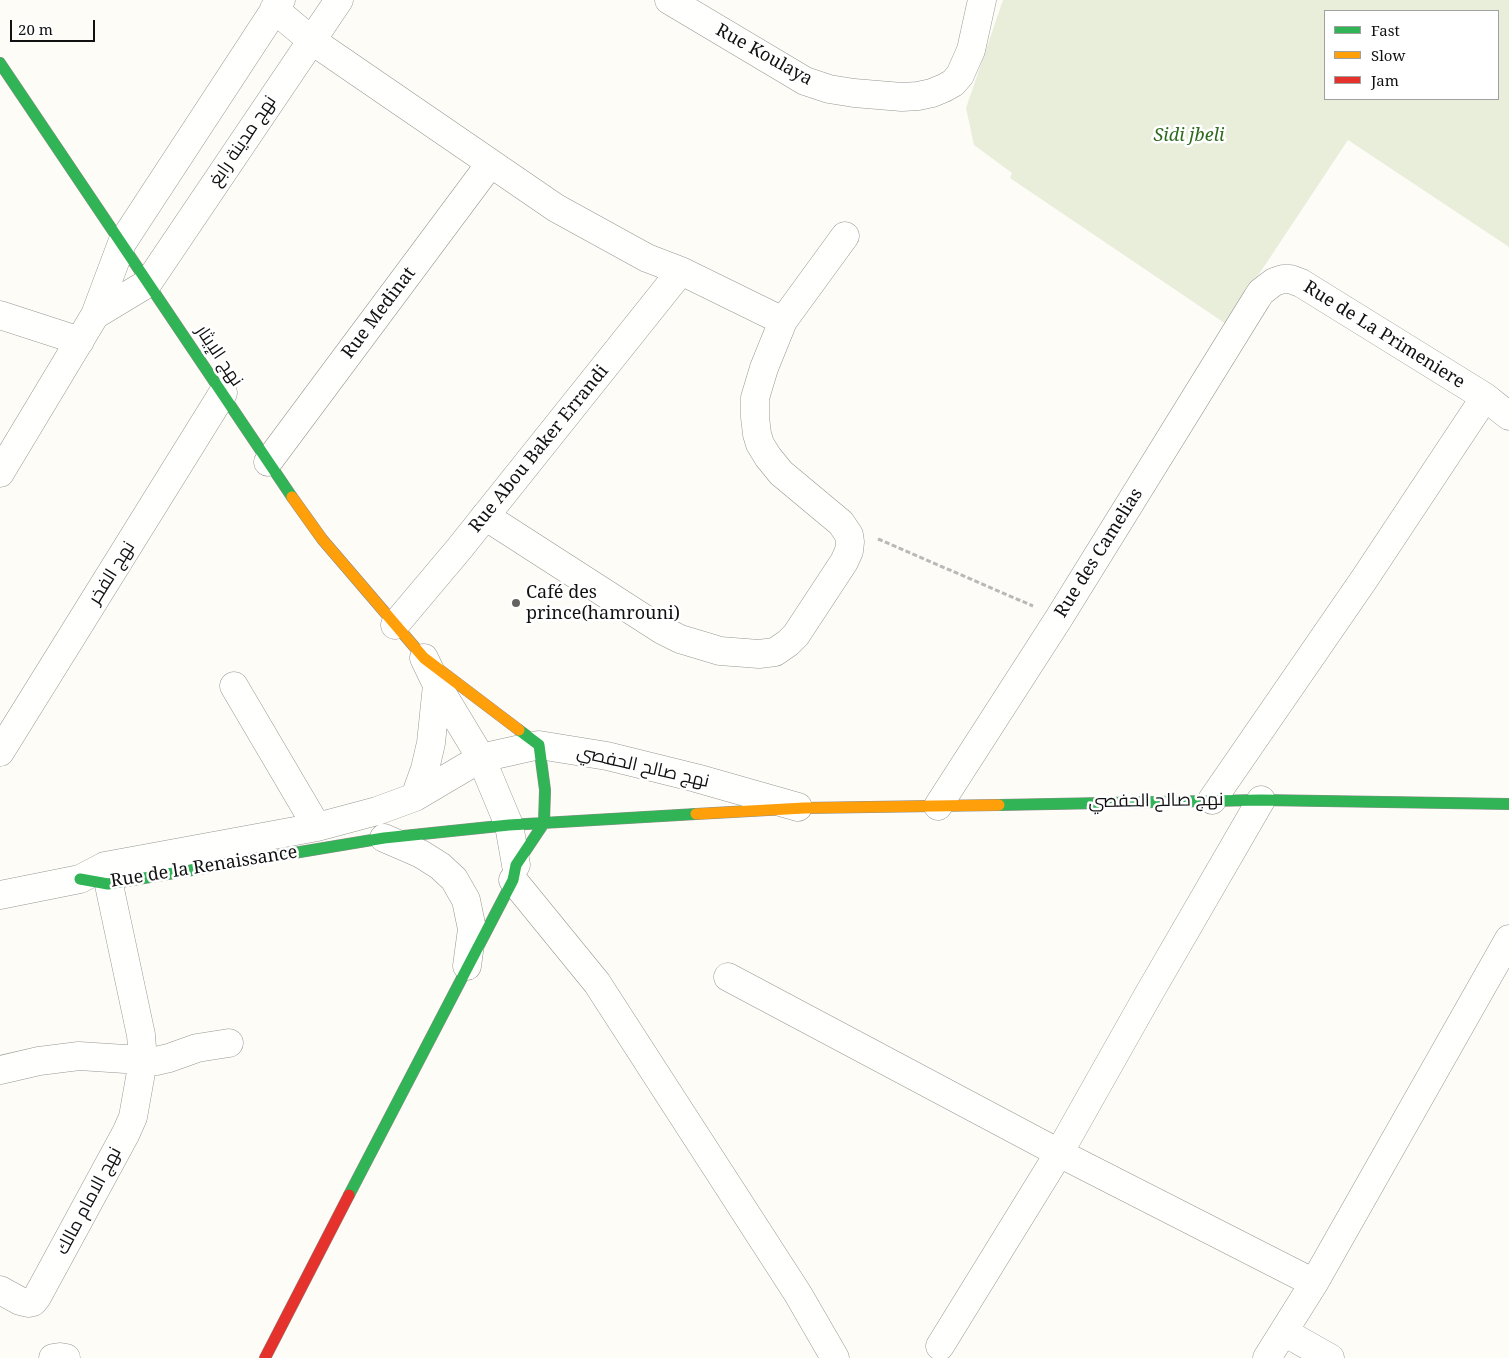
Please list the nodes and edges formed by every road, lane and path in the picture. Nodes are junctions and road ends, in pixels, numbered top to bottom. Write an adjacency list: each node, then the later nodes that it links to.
1 (339, 0): 5 (street, نهج مدينة رابغ)
2 (982, 0): 3 (street, Rue Koulaya)
3 (680, 3)
4 (277, 5): 5 (street); 9 (street)
5 (311, 40): 7 (street); 11 (street, نهج مدينة رابغ)
6 (0, 63): 9 (street, نهج الإيثار)
7 (490, 164): 10 (street); 20 (street, Rue Medinat)
8 (845, 236): 15 (street)
9 (122, 243): 11 (street, نهج الإيثار); 14 (street)
10 (680, 271): 15 (street); 22 (street, Rue Abou Baker Errandi)
11 (148, 283): 14 (street); 17 (street, نهج الإيثار)
12 (1257, 298): 18 (street, Rue de La Primeniere); 24 (street, Rue des Camelias)
13 (0, 315): 16 (street)
14 (96, 315): 16 (street)
15 (783, 321): 23 (street)
16 (80, 341): 21 (street)
17 (223, 394): 20 (street, نهج الإيثار); 30 (street, نهج الفخر)
18 (1485, 397): 19 (street, Rue de La Primeniere); 33 (street)
19 (1509, 416)
20 (268, 462): 25 (street, نهج الإيثار)
21 (0, 473)
22 (485, 516): 23 (street); 25 (street, Rue Abou Baker Errandi)
23 (841, 523): 24 (path)
24 (1059, 618): 36 (street, Rue des Camelias)
25 (395, 625): 26 (street, نهج الإيثار)
26 (424, 658): 27 (street); 29 (street, نهج الإيثار)
27 (436, 685): 31 (street); 32 (street)
28 (234, 686): 40 (street)
29 (539, 745): 31 (street, نهج صالح الحفصي); 37 (street, نهج صالح الحفصي); 38 (street)
30 (0, 752)
31 (481, 758): 32 (street, Rue de la Renaissance); 39 (street)
32 (415, 797): 40 (street, Rue de la Renaissance)
33 (1212, 800): 34 (street, نهج صالح الحفصي); 36 (street, نهج صالح الحفصي)
34 (1261, 800): 35 (street, نهج صالح الحفصي); 51 (street)
35 (1509, 804)
36 (938, 806): 37 (street, نهج صالح الحفصي)
37 (804, 808): 38 (street, نهج صالح الحفصي)
38 (544, 823): 39 (street, نهج صالح الحفصي); 42 (street)
39 (509, 824): 41 (street, Rue de la Renaissance); 42 (street)
40 (317, 827): 43 (street, Rue de la Renaissance)
41 (384, 838): 43 (street, Rue de la Renaissance); 46 (street)
42 (514, 873): 46 (street); 59 (street)
43 (107, 875): 44 (street, Rue de la Renaissance); 49 (street)
44 (0, 895)
45 (1509, 939): 52 (street)
46 (467, 966): 58 (street)
47 (728, 977): 51 (street)
48 (229, 1043): 49 (street)
49 (143, 1061): 50 (street); 53 (street, نهج الامام مالك)
50 (0, 1070)
51 (1059, 1153): 52 (street); 55 (street)
52 (1314, 1283): 54 (street)
53 (0, 1290)
54 (1284, 1332): 60 (street); 61 (street)
55 (940, 1346)
56 (53, 1358): 57 (street)
57 (66, 1358)
58 (265, 1358)
59 (834, 1358)
60 (1267, 1358)
61 (1330, 1358)

